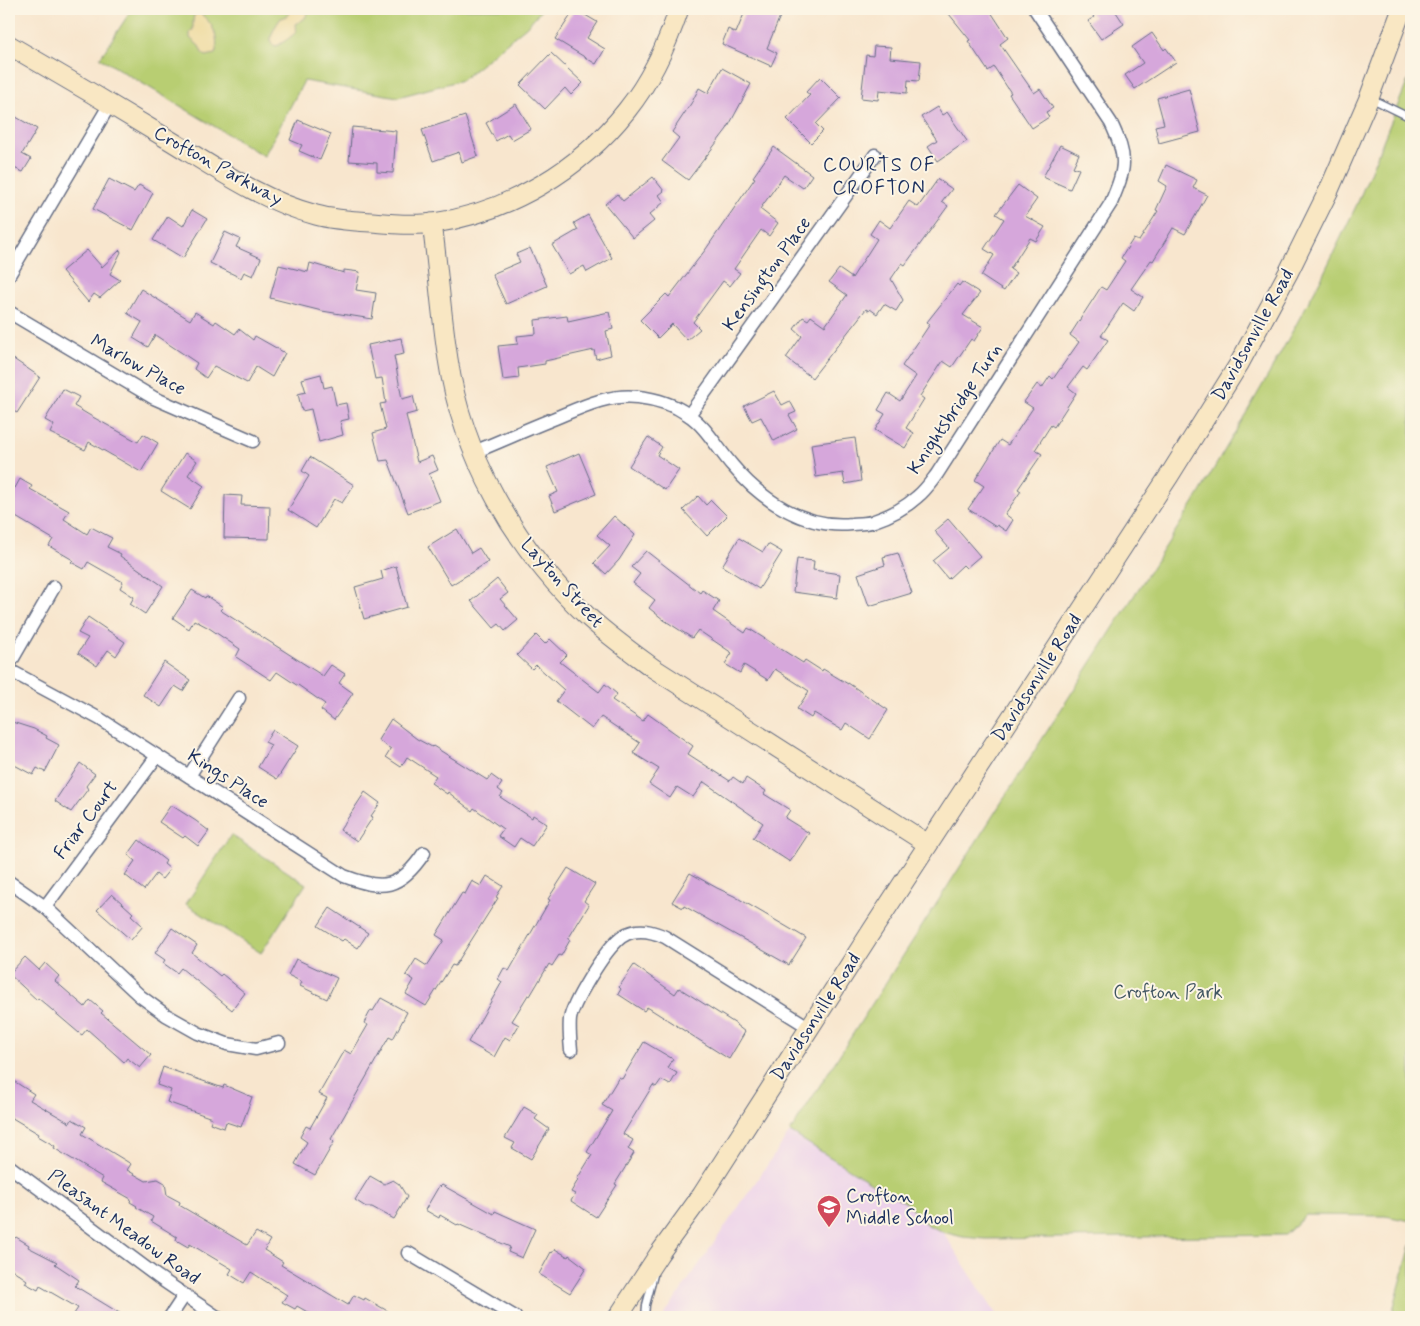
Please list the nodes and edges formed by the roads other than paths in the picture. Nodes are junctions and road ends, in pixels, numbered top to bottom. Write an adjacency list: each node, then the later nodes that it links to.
1 (679, 9): 9 (street, Crofton Parkway)
2 (1035, 9): 12 (street, Knightsbridge Turn)
3 (1402, 9): 5 (street, Davidsonville Road)
4 (9, 44): 6 (street, Crofton Parkway)
5 (1369, 98): 7 (lane); 21 (street, Davidsonville Road)
6 (110, 104): 9 (street, Crofton Parkway); 10 (street)
7 (1411, 118)
8 (875, 155): 12 (street, Kensington Place)
9 (432, 223): 14 (street, Layton Street)
10 (9, 275)
11 (9, 312): 13 (street, Marlow Place)
12 (689, 414): 14 (street, Knightsbridge Turn)
13 (253, 441)
14 (474, 452): 21 (street, Layton Street)
15 (54, 587): 16 (street)
16 (9, 665)
17 (9, 670): 19 (street, Kings Place)
18 (239, 698): 20 (street)
19 (157, 756): 20 (street, Kings Place); 24 (street, Friar Court)
20 (189, 776): 22 (street, Kings Place)
21 (928, 844): 25 (street, Davidsonville Road)
22 (424, 852)
23 (9, 882): 24 (street)
24 (44, 906): 26 (street)
25 (810, 1028): 27 (street); 30 (street, Davidsonville Road)
26 (279, 1042)
27 (571, 1050)
28 (9, 1166): 31 (street, Pleasant Meadow Road)
29 (408, 1253): 34 (street)
30 (659, 1254): 35 (street, Davidsonville Road); 36 (lane)
31 (184, 1296): 32 (street); 33 (street, Pleasant Meadow Road)
32 (170, 1317)
33 (217, 1317)
34 (515, 1317)
35 (618, 1317)
36 (645, 1317)

